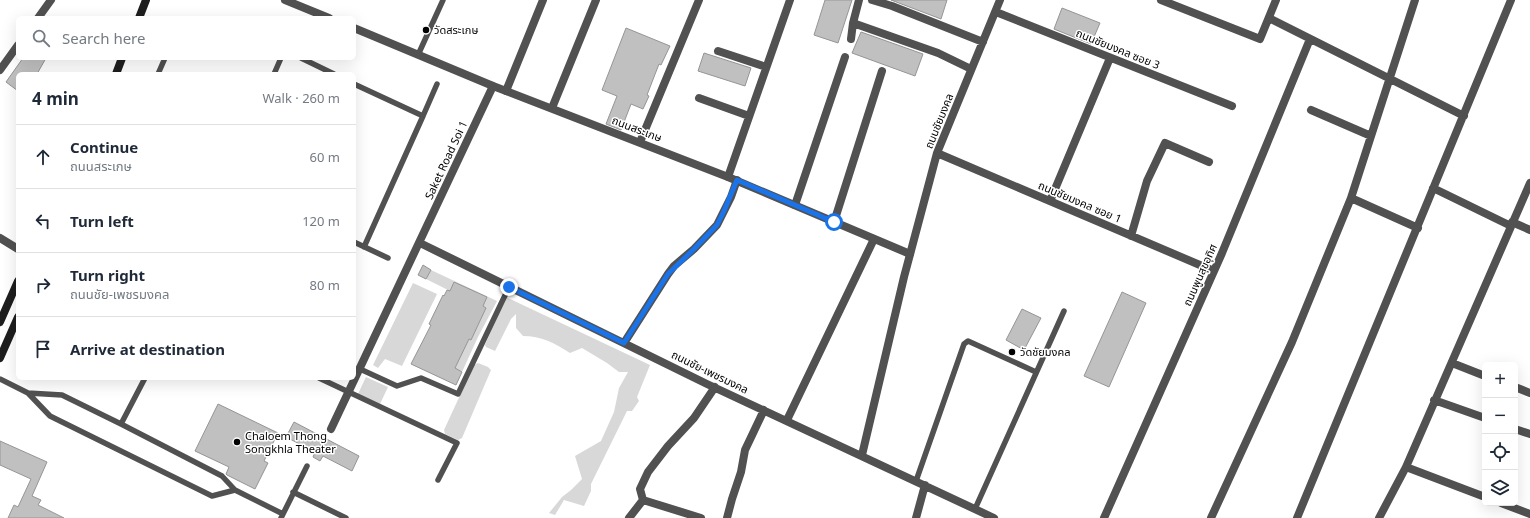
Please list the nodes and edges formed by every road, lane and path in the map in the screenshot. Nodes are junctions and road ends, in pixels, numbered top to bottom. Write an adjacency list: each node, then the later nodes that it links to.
1 (51, 0): 18 (street)
2 (146, 0): 19 (main road)
3 (286, 0): 20 (street)
4 (443, 0): 29 (lane)
5 (543, 0): 48 (street)
6 (596, 0): 51 (street)
7 (699, 0): 57 (street)
8 (790, 0): 36 (street)
9 (859, 0): 22 (street)
10 (872, 0): 26 (street)
11 (1000, 0): 17 (street, ถนนชัยมงคล)
12 (1161, 0): 21 (street)
13 (1276, 0): 21 (street)
14 (1406, 0): 16 (street)
15 (1511, 0): 55 (street)
16 (1414, 2): 44 (street)
17 (996, 12): 26 (street, ถนนชัยมงคล); 31 (street, ถนนชัยมงคล ซอย 3)
18 (39, 16)
19 (140, 16)
20 (324, 16)
21 (1269, 18): 25 (street)
22 (853, 23): 24 (street); 37 (street)
23 (356, 29): 29 (street, ถนนสระเกษ)
24 (851, 39)
25 (1310, 39): 44 (street); 80 (street, ถนนพูนสุขอุทิศ)
26 (983, 42): 37 (street, ถนนชัยมงคล)
27 (16, 49): 38 (street)
28 (718, 51): 36 (street)
29 (418, 55): 47 (street, ถนนสระเกษ)
30 (845, 56): 66 (street)
31 (1110, 58): 50 (street, ถนนชัยมงคล ซอย 3); 65 (street)
32 (121, 60): 40 (main road)
33 (164, 60): 41 (lane)
34 (280, 60): 42 (lane)
35 (305, 60): 43 (lane)
36 (766, 66): 54 (street)
37 (972, 69): 58 (street, ถนนชัยมงคล)
38 (0, 70)
39 (882, 71): 67 (street)
40 (117, 72)
41 (159, 72)
42 (275, 72)
43 (330, 72)
44 (1390, 78): 55 (street); 56 (street)
45 (437, 84): 53 (lane)
46 (356, 85): 53 (lane)
47 (493, 86): 48 (street, ถนนสระเกษ); 75 (street, Saket Road Soi 1)
48 (506, 91): 51 (street, ถนนสระเกษ)
49 (699, 98): 54 (street)
50 (1232, 106)
51 (552, 108): 57 (street, ถนนสระเกษ)
52 (1311, 110): 56 (street)
53 (423, 116): 76 (lane)
54 (749, 116): 60 (street)
55 (1464, 116): 63 (street)
56 (1371, 136): 64 (street)
57 (640, 142): 60 (street, ถนนสระเกษ)
58 (937, 153): 65 (street, ถนนชัยมงคล ซอย 1); 78 (street, ถนนชัยมงคล)
59 (1209, 162): 71 (street)
60 (728, 177): 61 (street, ถนนสระเกษ)
61 (737, 180): 66 (street, ถนนสระเกษ); 86 (street)
62 (1530, 183): 68 (street)
63 (1433, 188): 68 (street); 69 (street)
64 (1351, 198): 69 (street); 131 (street)
65 (1050, 201): 71 (street, ถนนชัยมงคล ซอย 1)
66 (795, 205): 67 (street, ถนนสระเกษ)
67 (834, 222): 73 (street, ถนนสระเกษ)
68 (1512, 224): 70 (street); 88 (street)
69 (1418, 228): 132 (street)
70 (1530, 230)
71 (1131, 236): 80 (street, ถนนชัยมงคล ซอย 1)
72 (0, 238): 77 (street)
73 (874, 239): 78 (street, ถนนสระเกษ); 105 (street)
74 (356, 243): 76 (lane)
75 (420, 243): 82 (street, ถนนชัย-เพชรมงคล); 89 (street, Saket Road Soi 1)
76 (364, 247): 79 (lane)
77 (16, 248)
78 (910, 254): 110 (street, ถนนชัยมงคล)
79 (388, 258)
80 (1214, 271): 130 (street, ถนนพูนสุขอุทิศ)
81 (16, 286): 84 (main road)
82 (509, 287): 86 (street, ถนนชัย-เพชรมงคล); 89 (lane)
83 (1064, 312): 90 (lane)
84 (0, 322)
85 (16, 322): 87 (main road)
86 (624, 343): 97 (street, ถนนชัย-เพชรมงคล)
87 (0, 358)
88 (1452, 363): 91 (street); 102 (street)
89 (360, 369): 92 (street, Saket Road Soi 1)
90 (1036, 372): 114 (lane); 121 (lane)
91 (1482, 375)
92 (356, 378)
93 (0, 379): 99 (lane)
94 (145, 380): 106 (lane)
95 (323, 380): 100 (lane)
96 (355, 380): 100 (street, Saket Road Soi 1)
97 (715, 387): 103 (street, ถนนชัย-เพชรมงคล); 119 (street)
98 (1518, 388): 101 (street)
99 (28, 393): 106 (lane); 116 (lane)
100 (349, 393): 107 (street, Saket Road Soi 1); 113 (lane)
101 (1530, 393)
102 (1434, 400): 104 (street); 112 (street)
103 (764, 410): 105 (street, ถนนชัย-เพชรมงคล); 127 (street)
104 (1482, 417)
105 (786, 420): 110 (street, ถนนชัย-เพชรมงคล)
106 (121, 424): 116 (lane)
107 (331, 429)
108 (1518, 430): 109 (street)
109 (1530, 434)
110 (862, 455): 114 (street, ถนนชัย-เพชรมงคล)
111 (307, 466): 117 (lane)
112 (1406, 467): 118 (street); 133 (street)
113 (438, 480)
114 (916, 481): 115 (street, ถนนชัย-เพชรมงคล)
115 (925, 485): 121 (street, ถนนชัย-เพชรมงคล); 128 (street)
116 (235, 490): 123 (lane)
117 (293, 492): 123 (lane); 124 (lane)
118 (1482, 496)
119 (643, 500): 125 (street); 126 (street)
120 (1509, 506): 122 (street)
121 (975, 509): 129 (street, ถนนชัย-เพชรมงคล)
122 (1530, 514)
123 (282, 516)
124 (346, 518)
125 (629, 518)
126 (701, 518)
127 (727, 518)
128 (916, 518)
129 (994, 518)
130 (1104, 518)
131 (1211, 518)
132 (1297, 518)
133 (1379, 518)

